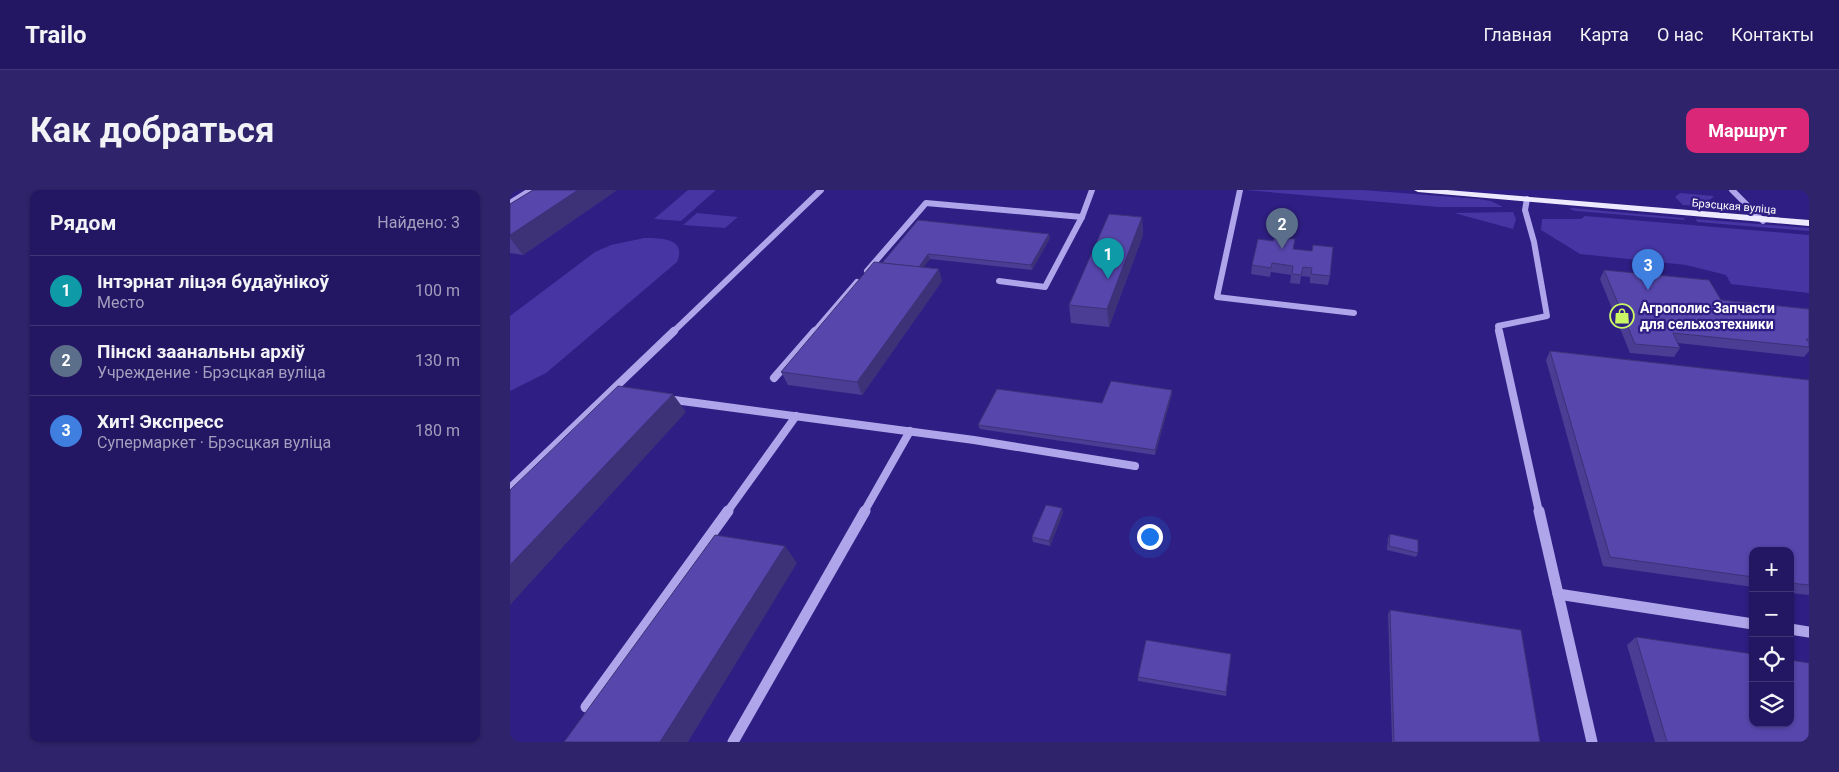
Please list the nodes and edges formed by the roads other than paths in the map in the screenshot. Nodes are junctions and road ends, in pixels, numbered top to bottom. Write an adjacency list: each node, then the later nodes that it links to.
1 (531, 190): 9 (lane)
2 (821, 190): 16 (street)
3 (1092, 190): 10 (street)
4 (1240, 190): 14 (street)
5 (1418, 190): 6 (main road, Брэсцкая вуліца)
6 (1423, 190): 8 (main road, Брэсцкая вуліца)
7 (1732, 190): 11 (street)
8 (1527, 199): 11 (main road, Брэсцкая вуліца); 23 (street)
9 (510, 202)
10 (1082, 217): 13 (street); 15 (street)
11 (1763, 220): 12 (main road, Брэсцкая вуліца)
12 (1809, 223)
13 (999, 281)
14 (1354, 312)
15 (774, 378)
16 (612, 391): 17 (street); 22 (street)
17 (622, 392)
18 (661, 398): 19 (street)
19 (796, 416): 20 (street); 27 (street)
20 (910, 431): 21 (street); 28 (lane)
21 (1135, 466)
22 (510, 488)
23 (1558, 594): 24 (lane); 29 (street)
24 (1749, 623)
25 (1794, 630): 26 (street)
26 (1809, 632)
27 (586, 707)
28 (734, 742)
29 (1592, 742)

